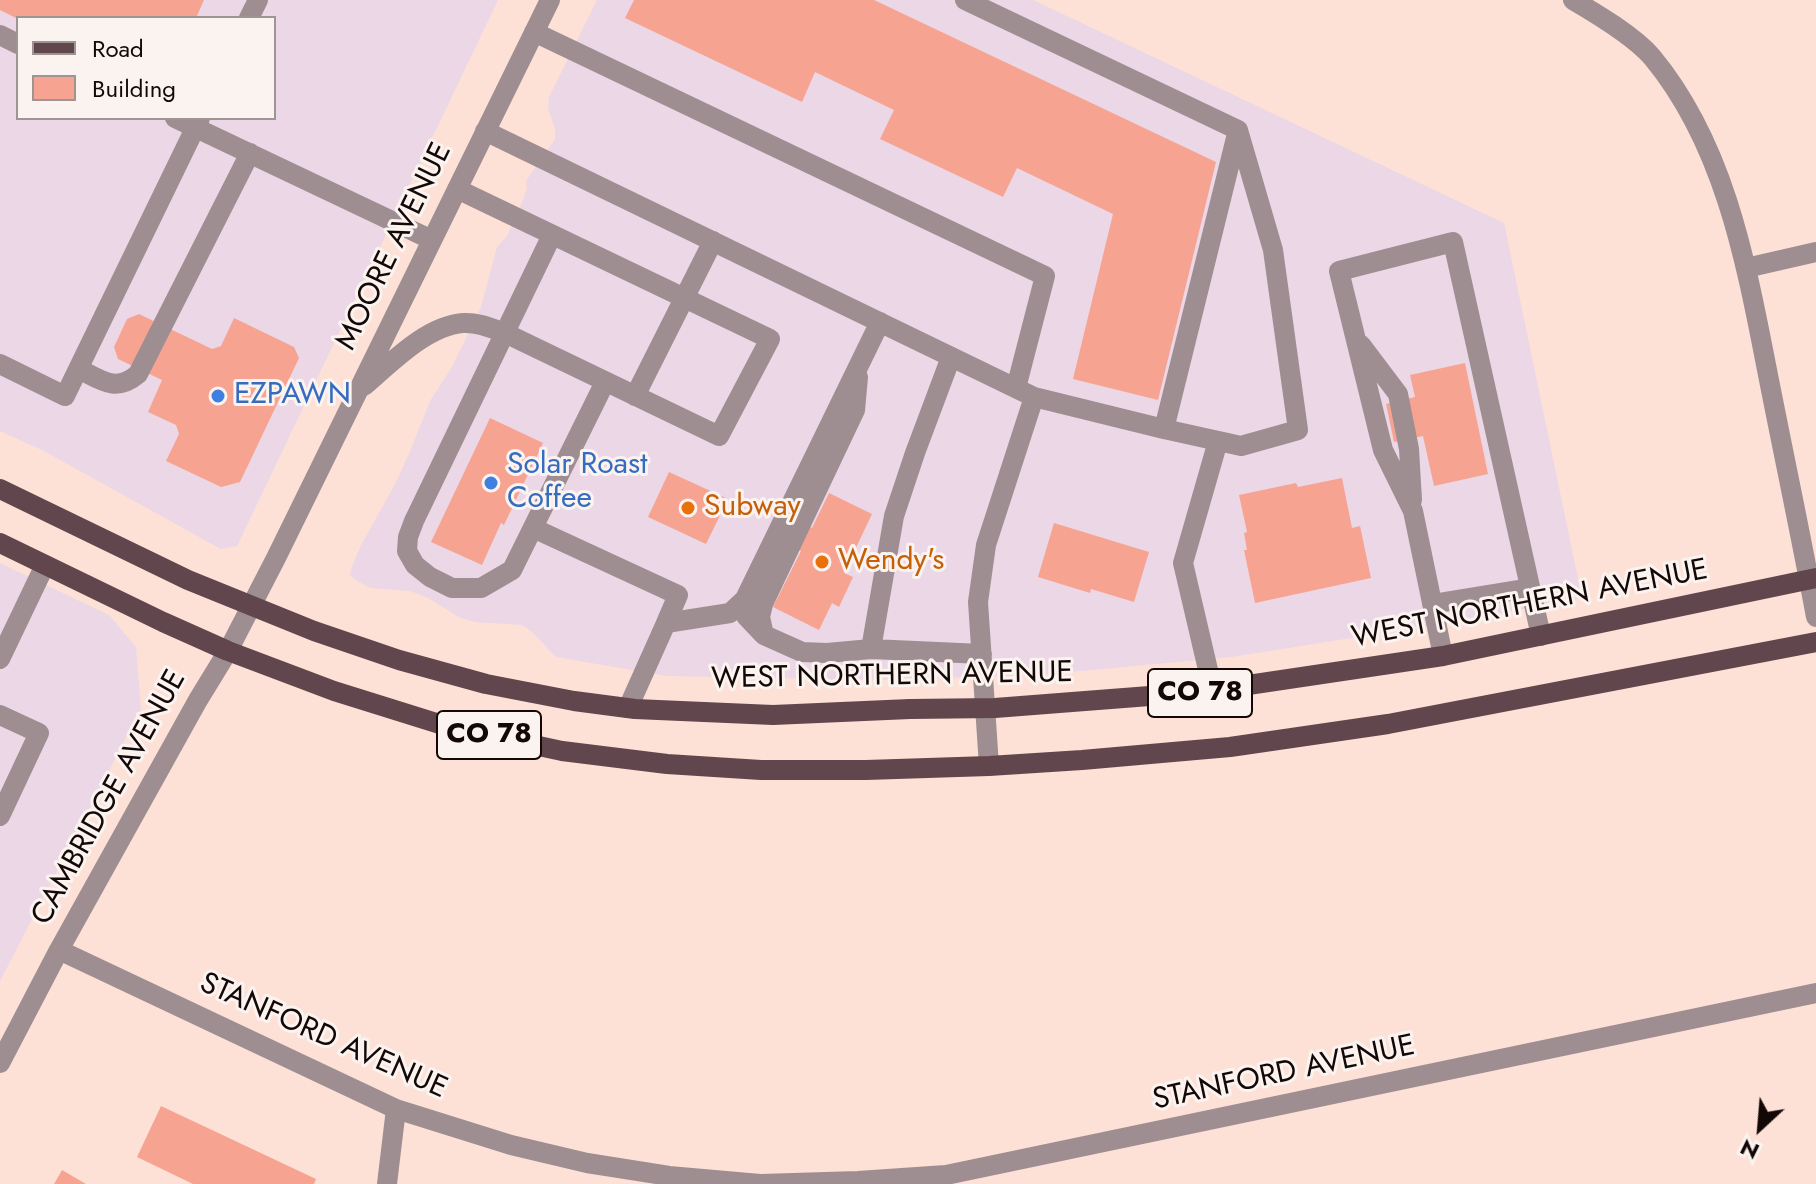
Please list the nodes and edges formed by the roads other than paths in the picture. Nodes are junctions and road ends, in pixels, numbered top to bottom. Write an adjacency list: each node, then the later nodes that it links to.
1 (550, 0): 4 (street, MOORE AVENUE)
2 (965, 0): 6 (street)
3 (1573, 0): 14 (street)
4 (534, 32): 7 (street, MOORE AVENUE); 24 (street)
5 (198, 123): 8 (street); 21 (street)
6 (1238, 130): 26 (street); 27 (street)
7 (485, 131): 9 (street, MOORE AVENUE); 12 (street)
8 (250, 153): 11 (street); 21 (street)
9 (457, 189): 10 (street); 11 (street, MOORE AVENUE)
10 (552, 235): 15 (street); 17 (street)
11 (432, 240): 23 (street, MOORE AVENUE)
12 (713, 241): 15 (street); 16 (street)
13 (1816, 252): 14 (street)
14 (1746, 268): 32 (street)
15 (684, 298): 25 (street); 25 (street)
16 (880, 322): 18 (street); 20 (street)
17 (505, 333): 22 (street); 23 (street); 29 (street)
18 (951, 357): 24 (street); 42 (street)
19 (0, 364): 21 (street)
20 (859, 366): 34 (street); 39 (street)
21 (79, 369)
22 (605, 382): 25 (street); 29 (street)
23 (358, 391): 36 (street, MOORE AVENUE)
24 (1025, 393): 26 (street); 44 (street)
25 (635, 396)
26 (1164, 429): 27 (street)
27 (1218, 441): 47 (street)
28 (0, 489): 36 (main road, WEST NORTHERN AVENUE / CO 78)
29 (533, 528): 38 (street)
30 (0, 543): 31 (main road, CO 78)
31 (45, 565): 43 (main road, CO 78); 46 (street)
32 (1813, 579): 37 (street); 40 (main road, WEST NORTHERN AVENUE / CO 78)
33 (1530, 588): 35 (street); 35 (street); 40 (street)
34 (745, 599): 38 (street); 39 (street)
35 (1432, 604): 45 (street)
36 (252, 606): 43 (street, CAMBRIDGE AVENUE); 48 (main road, WEST NORTHERN AVENUE / CO 78)
37 (1816, 617)
38 (666, 623): 48 (street)
39 (764, 635): 42 (street)
40 (1541, 636): 45 (main road, WEST NORTHERN AVENUE / CO 78)
41 (1816, 642): 51 (main road, CO 78)
42 (871, 649): 44 (street)
43 (228, 651): 51 (main road, CO 78); 53 (street, CAMBRIDGE AVENUE)
44 (982, 654): 49 (street)
45 (1443, 656): 47 (main road, WEST NORTHERN AVENUE / CO 78)
46 (0, 659)
47 (1213, 691): 49 (main road, WEST NORTHERN AVENUE / CO 78)
48 (628, 708): 49 (main road, WEST NORTHERN AVENUE / CO 78)
49 (986, 708): 51 (street)
50 (0, 715): 52 (street)
51 (989, 766)
52 (0, 816)
53 (59, 950): 55 (street, CAMBRIDGE AVENUE); 57 (street, STANFORD AVENUE)
54 (1816, 993): 60 (street, STANFORD AVENUE)
55 (8, 1026): 56 (street, CAMBRIDGE AVENUE)
56 (0, 1063)
57 (396, 1109): 58 (street, STANFORD AVENUE); 59 (street)
58 (669, 1180): 60 (street, STANFORD AVENUE)
59 (387, 1184)
60 (761, 1184)

